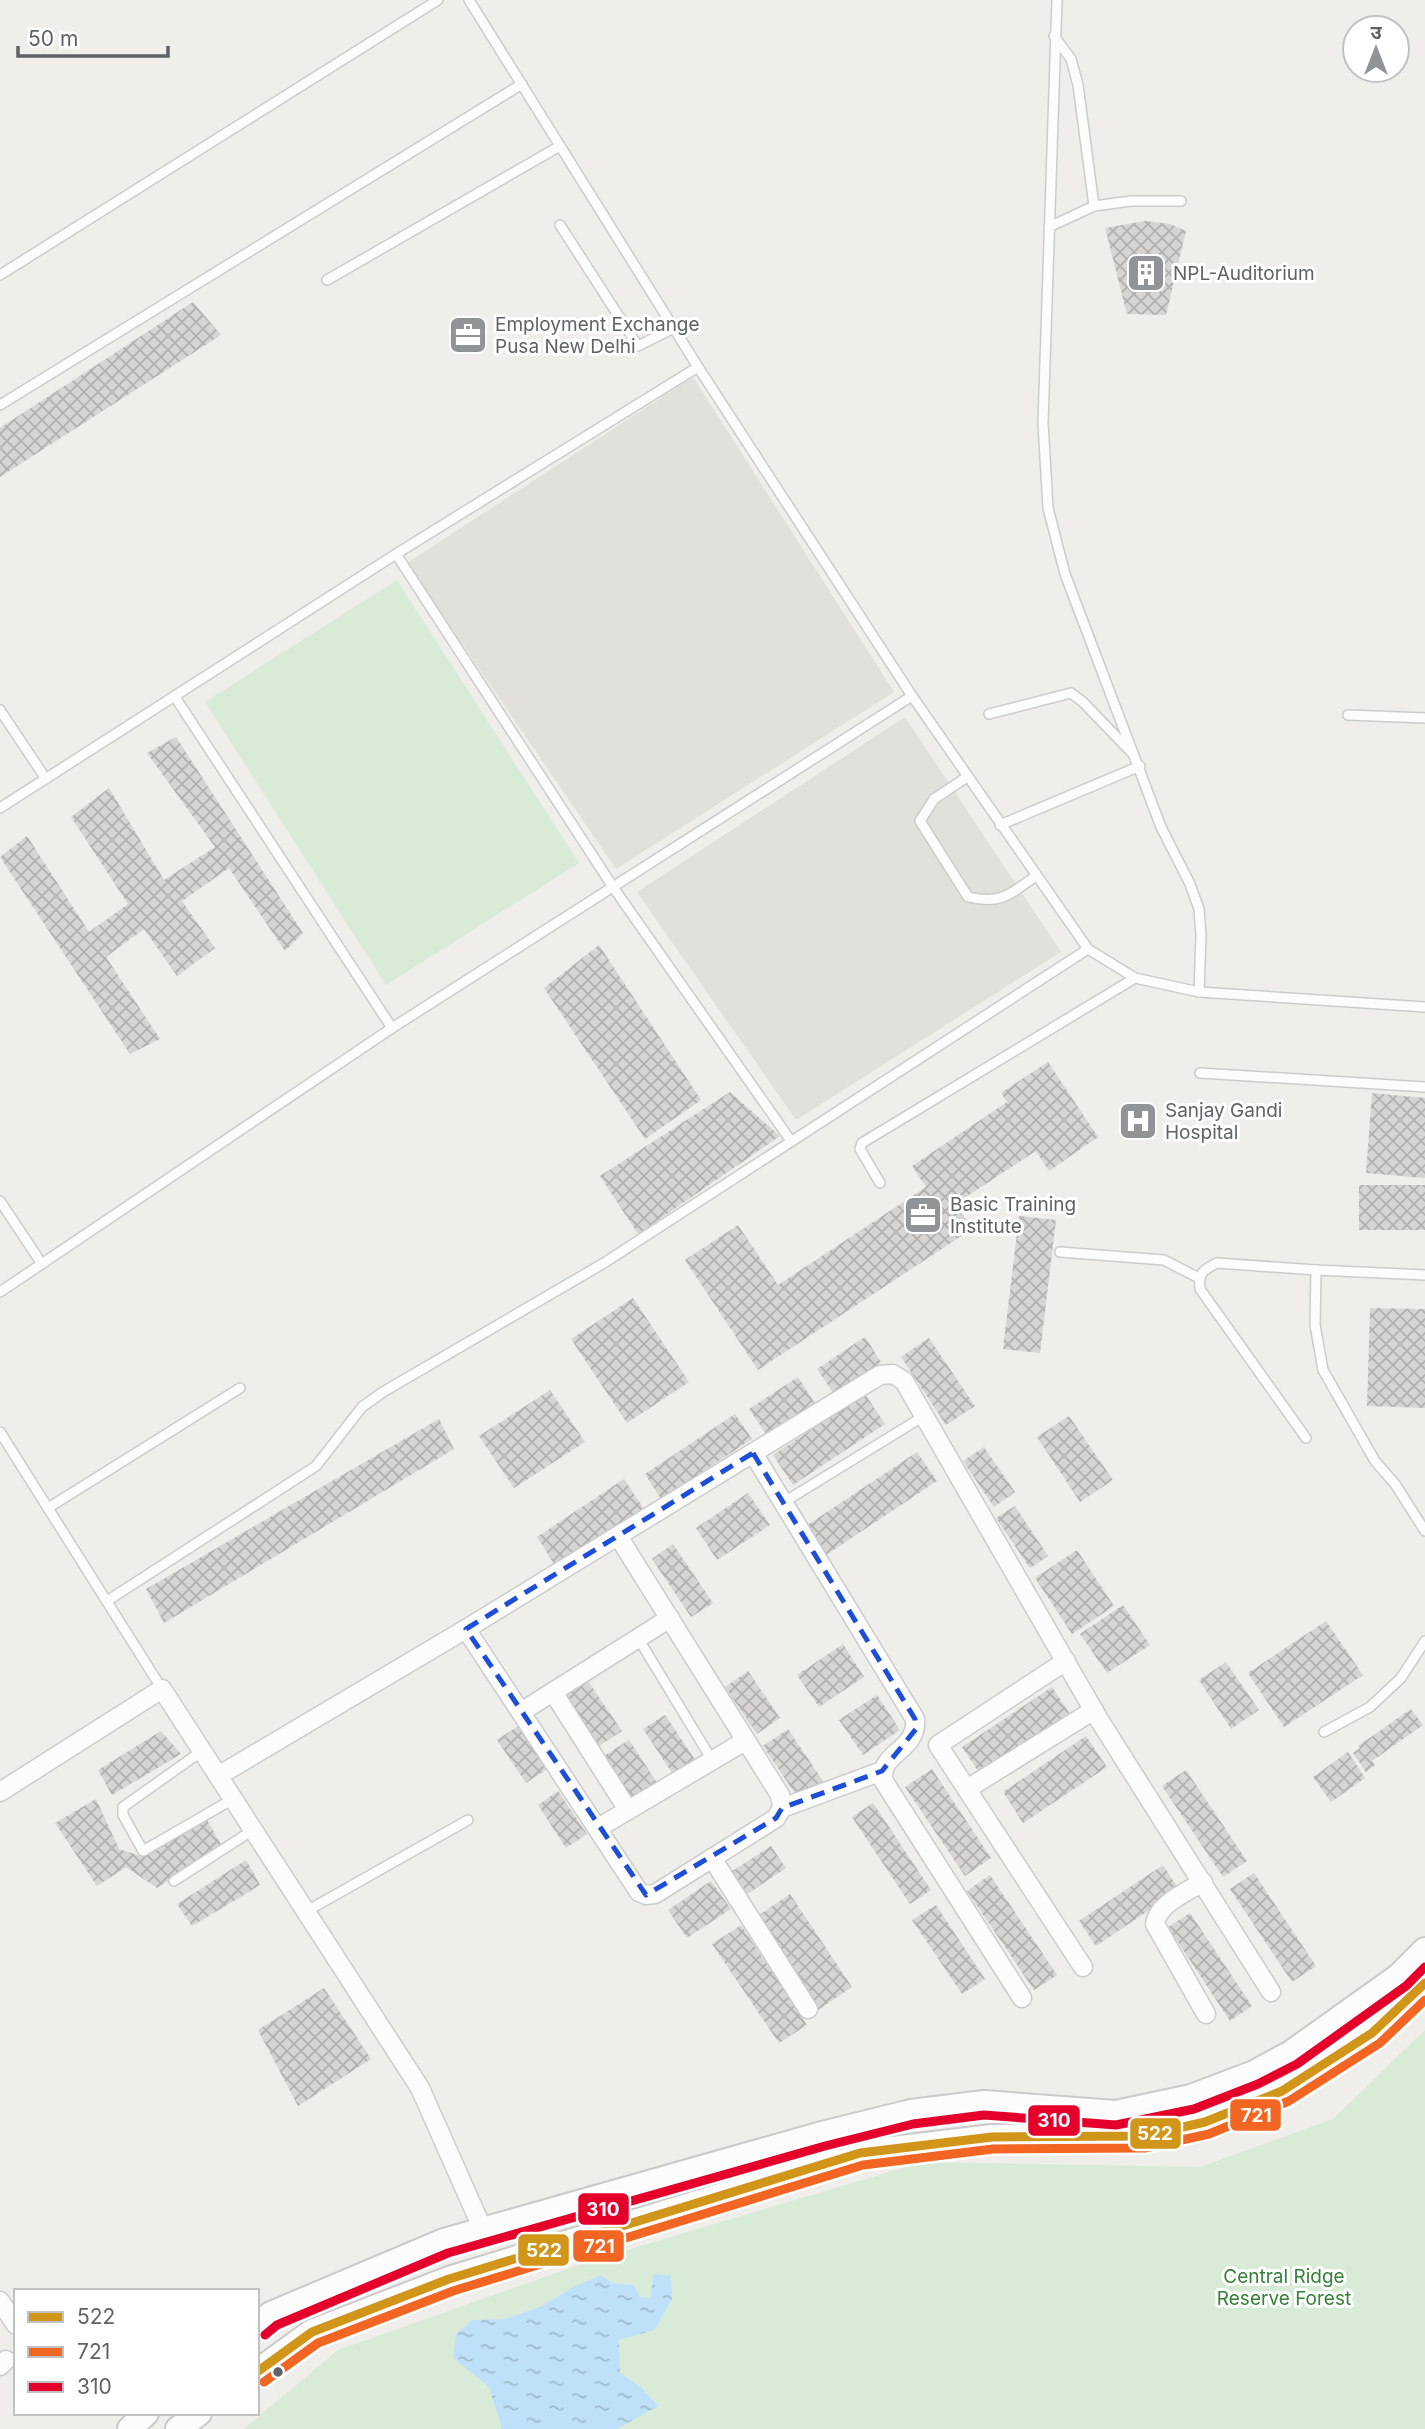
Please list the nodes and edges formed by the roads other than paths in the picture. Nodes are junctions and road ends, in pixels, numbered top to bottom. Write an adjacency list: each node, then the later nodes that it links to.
1 (439, 0): 11 (lane)
2 (469, 0): 5 (lane)
3 (1057, 0): 4 (lane)
4 (1054, 36): 8 (lane); 10 (lane)
5 (522, 84): 6 (lane); 15 (lane)
6 (560, 146): 12 (lane); 13 (lane)
7 (1181, 201): 8 (lane)
8 (1094, 206): 10 (lane)
9 (560, 225): 13 (lane)
10 (1049, 227): 23 (lane)
11 (0, 275)
12 (327, 280)
13 (674, 328): 14 (lane)
14 (698, 368): 16 (lane); 17 (lane)
15 (0, 405)
16 (396, 554): 18 (lane); 29 (lane)
17 (912, 696): 24 (lane); 29 (lane)
18 (175, 697): 25 (lane); 34 (lane)
19 (0, 710): 25 (lane)
20 (989, 714): 23 (lane)
21 (1348, 715): 22 (lane)
22 (1425, 718)
23 (1138, 762): 27 (lane); 32 (lane)
24 (967, 776): 27 (lane); 28 (lane)
25 (46, 779): 26 (lane)
26 (0, 808)
27 (1000, 825): 28 (lane)
28 (1036, 876): 30 (lane)
29 (613, 887): 34 (lane); 37 (lane)
30 (1088, 949): 31 (lane); 37 (lane)
31 (1135, 978): 32 (lane); 38 (lane)
32 (1199, 992): 33 (lane)
33 (1425, 1007)
34 (392, 1028): 41 (lane)
35 (1200, 1073): 36 (lane)
36 (1425, 1087)
37 (791, 1141): 55 (lane)
38 (880, 1182)
39 (0, 1201): 41 (lane)
40 (1060, 1252): 44 (lane)
41 (42, 1264): 45 (lane)
42 (1316, 1270): 43 (lane); 44 (lane); 53 (lane)
43 (1425, 1275)
44 (1199, 1278): 49 (lane)
45 (0, 1292)
46 (240, 1388): 52 (lane)
47 (924, 1416): 50 (street); 51 (lane); 60 (street)
48 (0, 1432): 52 (lane)
49 (1306, 1438)
50 (753, 1453): 51 (street); 54 (street)
51 (784, 1502): 69 (street)
52 (48, 1508): 55 (lane)
53 (1425, 1531)
54 (618, 1536): 56 (street); 57 (street)
55 (107, 1601): 61 (lane)
56 (670, 1618): 58 (street); 66 (street)
57 (467, 1629): 64 (street); 70 (street)
58 (638, 1638): 62 (street); 68 (lane)
59 (1425, 1641): 65 (lane)
60 (1066, 1661): 63 (street); 71 (street)
61 (162, 1689): 67 (street); 72 (street)
62 (553, 1692): 64 (street); 75 (street)
63 (1094, 1710): 71 (street); 81 (street)
64 (521, 1712): 77 (street)
65 (1324, 1732)
66 (745, 1741): 68 (street); 74 (street)
67 (202, 1751): 70 (street); 73 (lane)
68 (712, 1760): 75 (street)
69 (882, 1771): 74 (street); 87 (street)
70 (218, 1776): 73 (street)
71 (967, 1789): 84 (street)
72 (0, 1793)
73 (233, 1799): 78 (street)
74 (782, 1808): 79 (street)
75 (628, 1810): 77 (street)
76 (468, 1820): 82 (lane)
77 (598, 1828): 79 (street)
78 (253, 1830): 80 (lane); 82 (street)
79 (712, 1858): 88 (street)
80 (174, 1881)
81 (1203, 1882): 86 (street); 89 (street)
82 (306, 1912): 90 (street)
83 (1425, 1950): 90 (street)
84 (1083, 1967)
85 (1425, 1983): 94 (street)
86 (1271, 1992)
87 (1022, 1998)
88 (808, 2009)
89 (1206, 2014)
90 (483, 2230): 93 (street)
91 (0, 2301): 92 (street)
92 (14, 2322)
93 (259, 2323)
94 (259, 2371)
95 (144, 2415): 97 (street)
96 (197, 2415): 98 (street)
97 (130, 2429)
98 (177, 2429)

